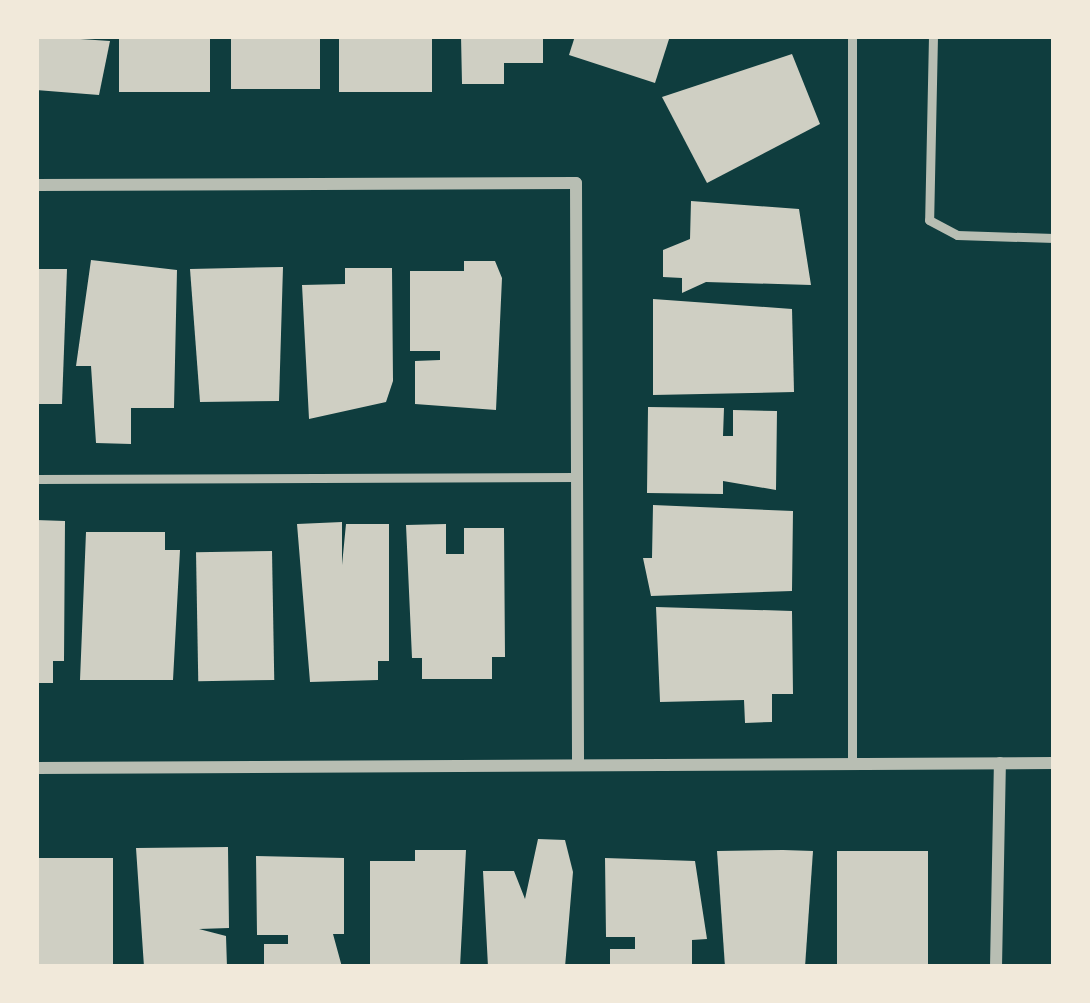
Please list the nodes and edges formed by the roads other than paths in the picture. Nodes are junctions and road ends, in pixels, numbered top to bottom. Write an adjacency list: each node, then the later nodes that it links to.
1 (852, 36): 7 (lane)
2 (933, 36): 4 (lane)
3 (36, 184): 5 (street)
4 (1054, 238)
5 (577, 477): 6 (lane); 10 (street)
6 (36, 479)
7 (853, 762): 8 (street); 10 (street)
8 (1000, 763): 9 (street); 12 (street)
9 (1054, 763)
10 (578, 765): 11 (street)
11 (36, 768)
12 (996, 967)

